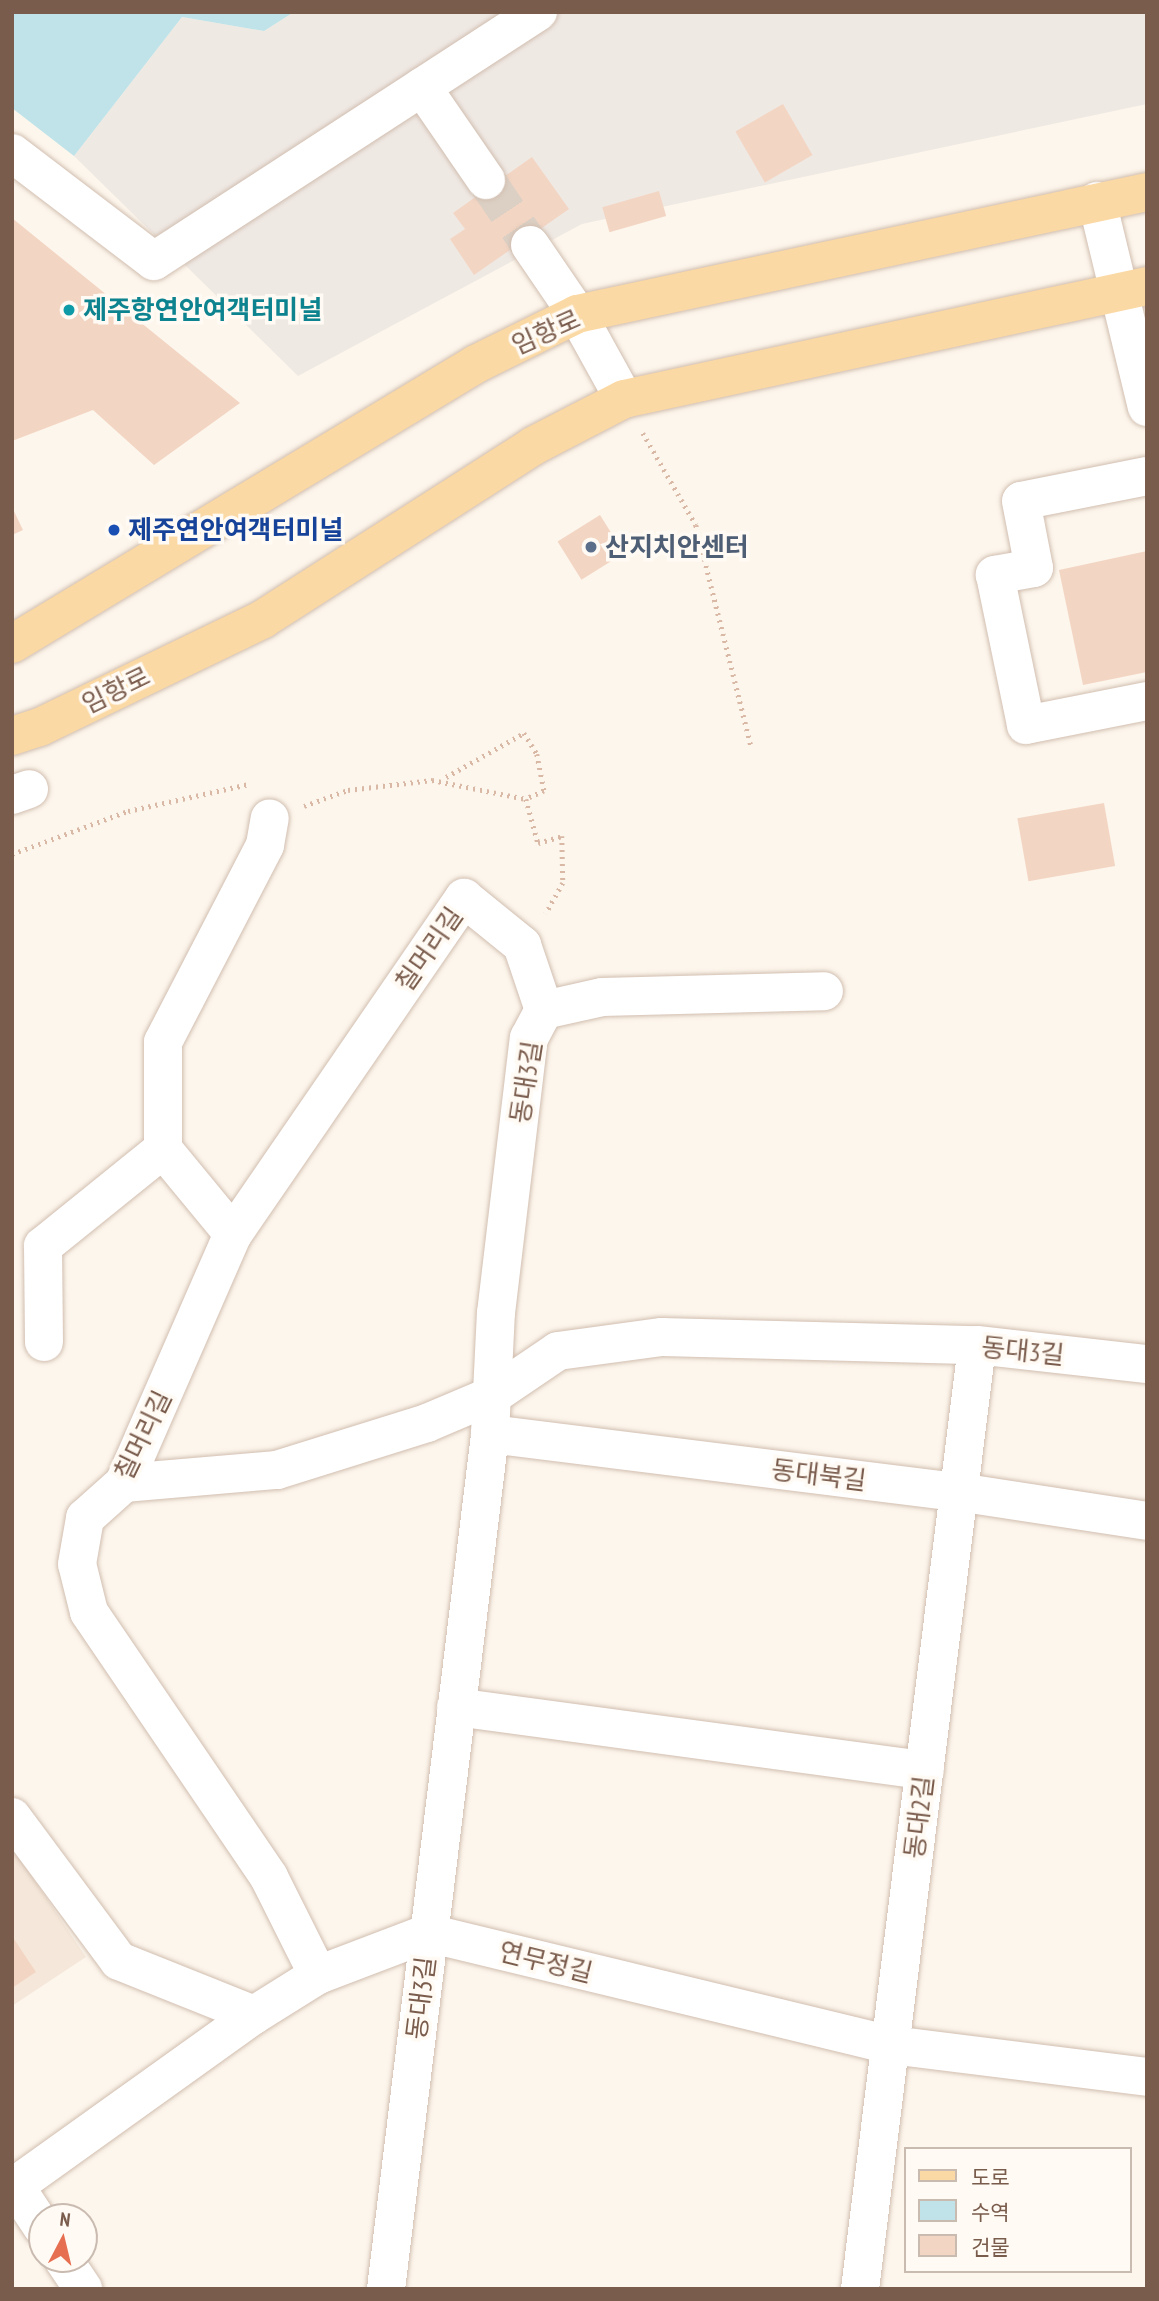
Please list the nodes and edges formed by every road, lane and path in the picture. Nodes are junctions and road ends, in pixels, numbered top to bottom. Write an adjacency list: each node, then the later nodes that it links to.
1 (520, 18): 2 (street)
2 (422, 87): 3 (street); 4 (street)
3 (12, 153)
4 (486, 180)
5 (1147, 192): 6 (main road, 임항로)
6 (1097, 201): 8 (street); 9 (main road, 임항로)
7 (530, 245): 9 (street)
8 (1133, 289): 10 (main road, 임항로); 11 (street)
9 (577, 314): 10 (street); 13 (main road, 임항로)
10 (624, 399): 15 (main road, 임항로); 16 (path)
11 (1147, 407)
12 (1147, 476): 14 (street)
13 (12, 644)
14 (1147, 701)
15 (12, 736)
16 (751, 745)
17 (446, 776): 18 (path)
18 (526, 799): 19 (path); 21 (path)
19 (270, 818): 20 (path); 24 (street)
20 (12, 854)
21 (544, 918)
22 (824, 991): 23 (street, 동대3길)
23 (544, 1010): 25 (street, 칠머리길); 29 (street, 동대3길)
24 (163, 1149): 25 (street); 26 (street)
25 (233, 1234): 31 (street, 칠머리길)
26 (44, 1342)
27 (977, 1345): 28 (street, 동대3길); 29 (street, 동대3길); 32 (street, 동대2길)
28 (1147, 1363)
29 (493, 1395): 30 (street, 동대3길); 31 (street)
30 (490, 1434): 32 (street, 동대북길); 34 (street, 동대3길)
31 (124, 1483): 38 (street, 칠머리길)
32 (958, 1492): 33 (street, 동대북길); 35 (street, 동대2길)
33 (1147, 1521)
34 (456, 1707): 35 (street); 37 (street, 동대3길)
35 (925, 1770): 40 (street, 동대2길)
36 (12, 1817): 39 (street)
37 (428, 1933): 38 (street); 40 (street, 연무정길); 46 (street, 동대3길)
38 (318, 1975): 39 (street)
39 (254, 2015): 42 (street)
40 (891, 2045): 41 (street, 연무정길); 47 (street, 동대2길)
41 (1147, 2077)
42 (13, 2187): 43 (street)
43 (28, 2208)
44 (72, 2273): 45 (street)
45 (83, 2289)
46 (386, 2289)
47 (860, 2289)

